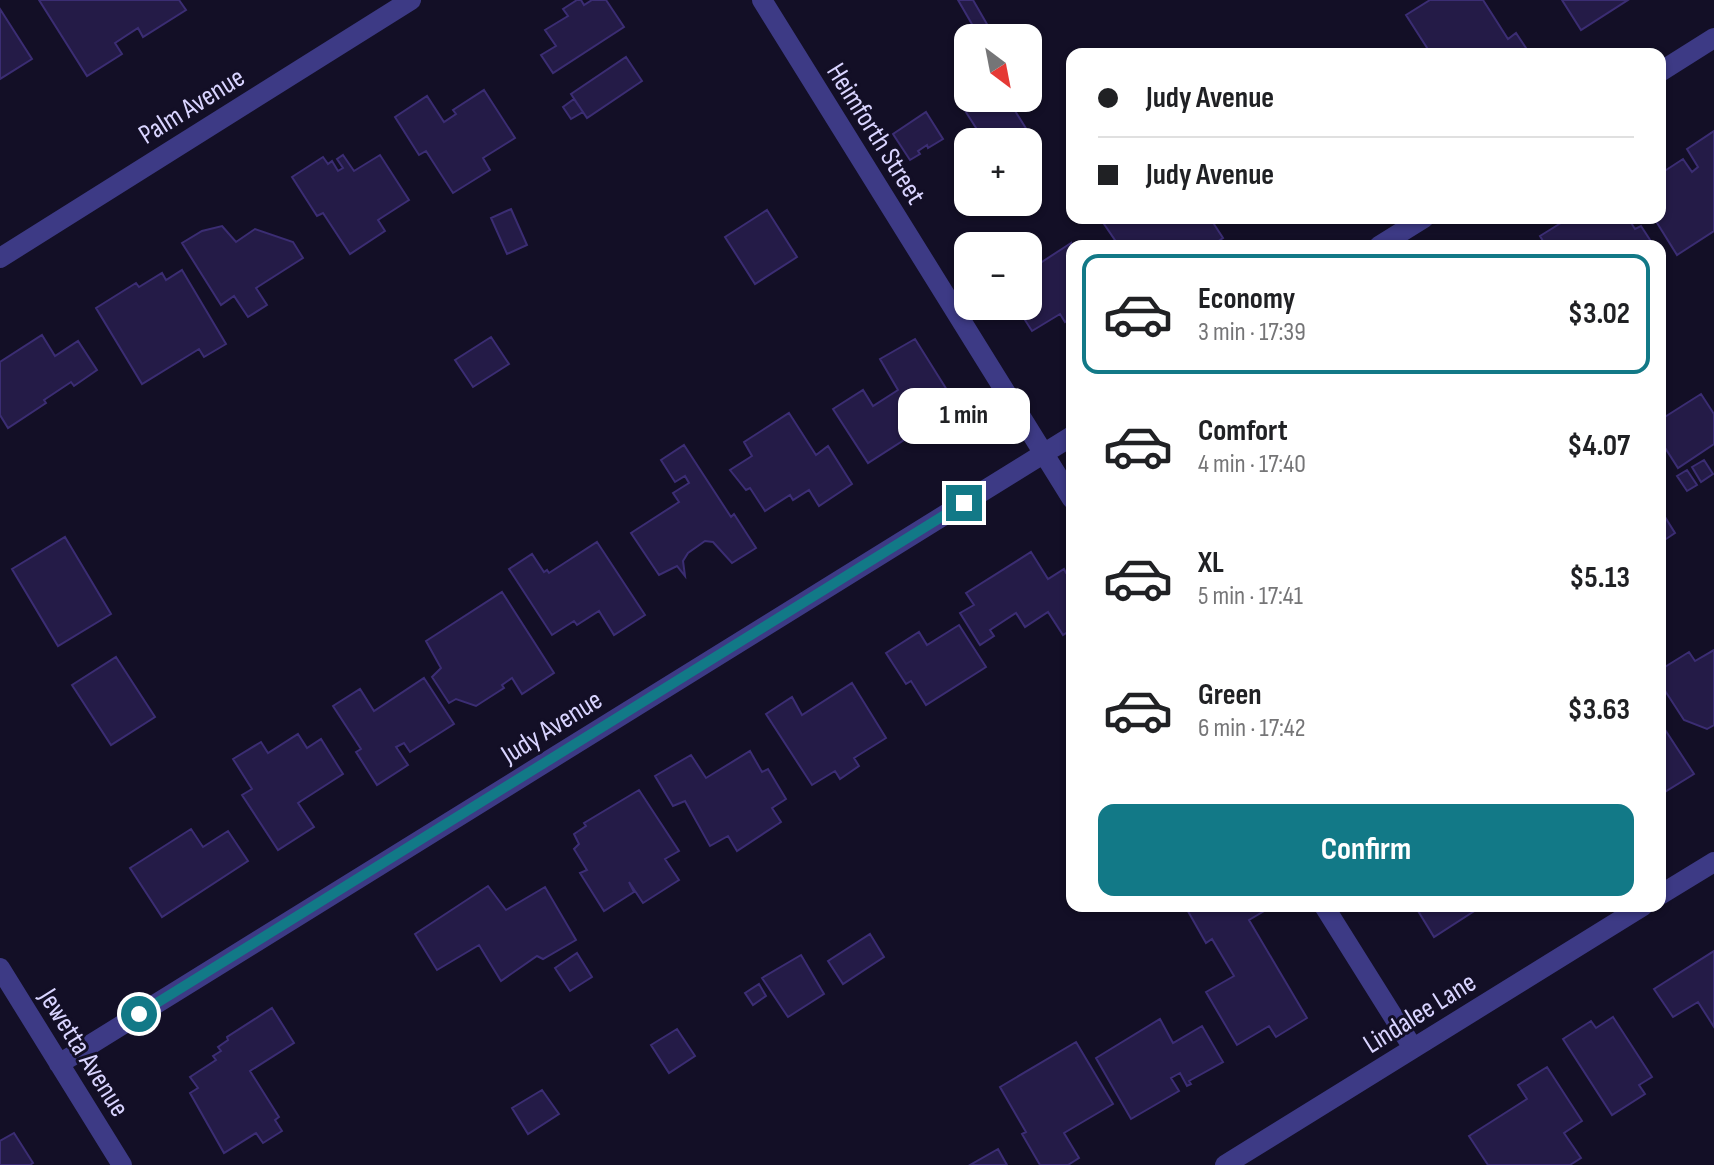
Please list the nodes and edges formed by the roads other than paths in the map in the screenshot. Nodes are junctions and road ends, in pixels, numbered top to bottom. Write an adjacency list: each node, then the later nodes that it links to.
1 (411, 0): 7 (street, Palm Avenue)
2 (762, 0): 9 (street, Heimforth Street)
3 (1714, 38): 4 (street)
4 (1666, 68)
5 (1414, 224): 6 (street)
6 (1389, 240)
7 (0, 258)
8 (1066, 440): 9 (street, Judy Avenue)
9 (1044, 454): 10 (street, Heimforth Street); 17 (street, Judy Avenue)
10 (1066, 489)
11 (1714, 862): 12 (street)
12 (1666, 891)
13 (1328, 912): 16 (street)
14 (1633, 912): 16 (street, Lindalee Lane)
15 (0, 968): 17 (street, Jewetta Avenue)
16 (1413, 1048): 19 (street, Lindalee Lane)
17 (59, 1064): 18 (street, Jewetta Avenue)
18 (122, 1165)
19 (1225, 1165)

